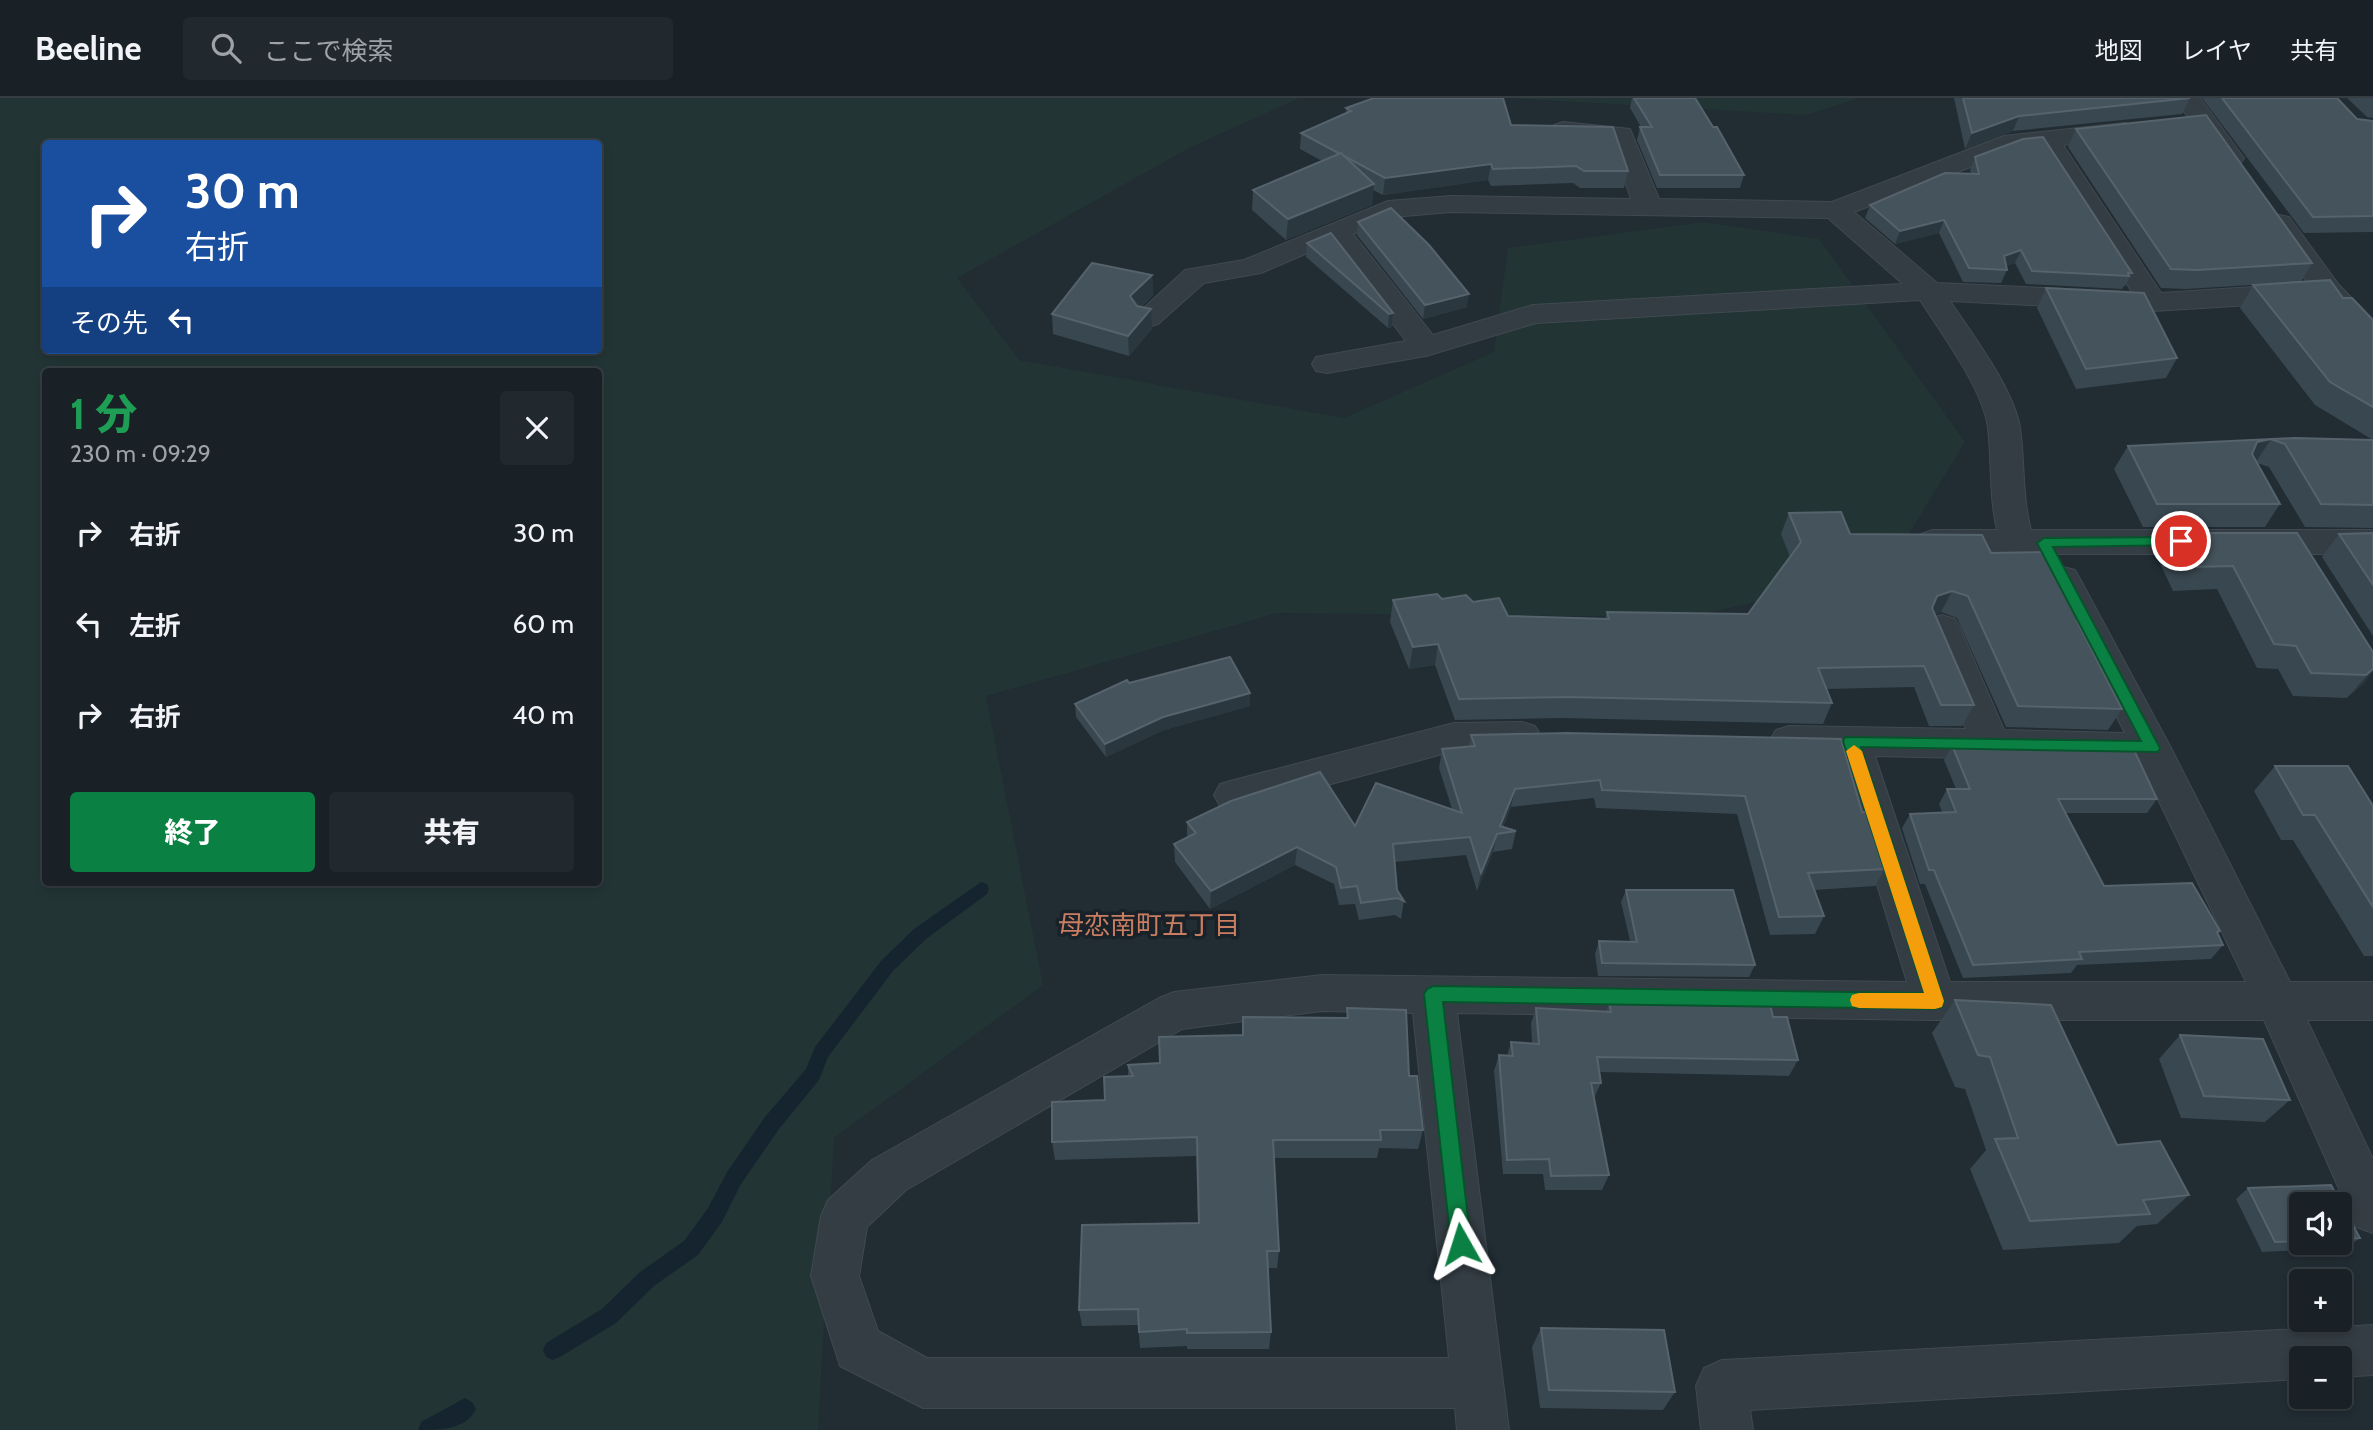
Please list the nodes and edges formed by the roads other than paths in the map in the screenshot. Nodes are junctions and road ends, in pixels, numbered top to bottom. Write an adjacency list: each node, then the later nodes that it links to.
1 (2187, 98): 5 (street)
2 (2151, 128): 4 (street)
3 (1542, 129): 7 (street)
4 (2047, 140): 8 (street); 12 (street)
5 (2243, 175)
6 (2266, 206): 11 (street)
7 (1648, 207): 8 (street); 9 (street)
8 (1835, 210): 10 (street)
9 (1338, 233): 13 (street); 15 (street)
10 (1929, 291): 12 (street); 15 (street); 21 (street)
11 (2329, 291): 12 (street); 14 (street)
12 (2153, 302)
13 (1148, 318)
14 (2373, 338)
15 (1426, 347): 16 (street)
16 (1327, 364)
17 (2273, 508): 18 (street)
18 (2291, 540): 20 (street); 21 (street); 22 (street)
19 (1931, 542): 21 (street)
20 (2373, 542)
21 (2030, 543): 28 (street)
22 (2312, 573)
23 (1942, 628): 27 (street)
24 (1562, 735): 29 (street)
25 (1754, 739): 26 (street)
26 (1851, 741): 27 (street); 32 (street)
27 (1991, 744): 28 (street)
28 (2152, 748): 31 (street)
29 (1234, 795)
30 (1433, 994): 32 (street); 36 (street); 36 (street)
31 (2276, 999): 32 (street); 33 (street); 34 (street)
32 (1935, 1001)
33 (2373, 1001)
34 (2373, 1211)
35 (2373, 1350): 37 (street)
36 (1480, 1406)
37 (1727, 1430)

